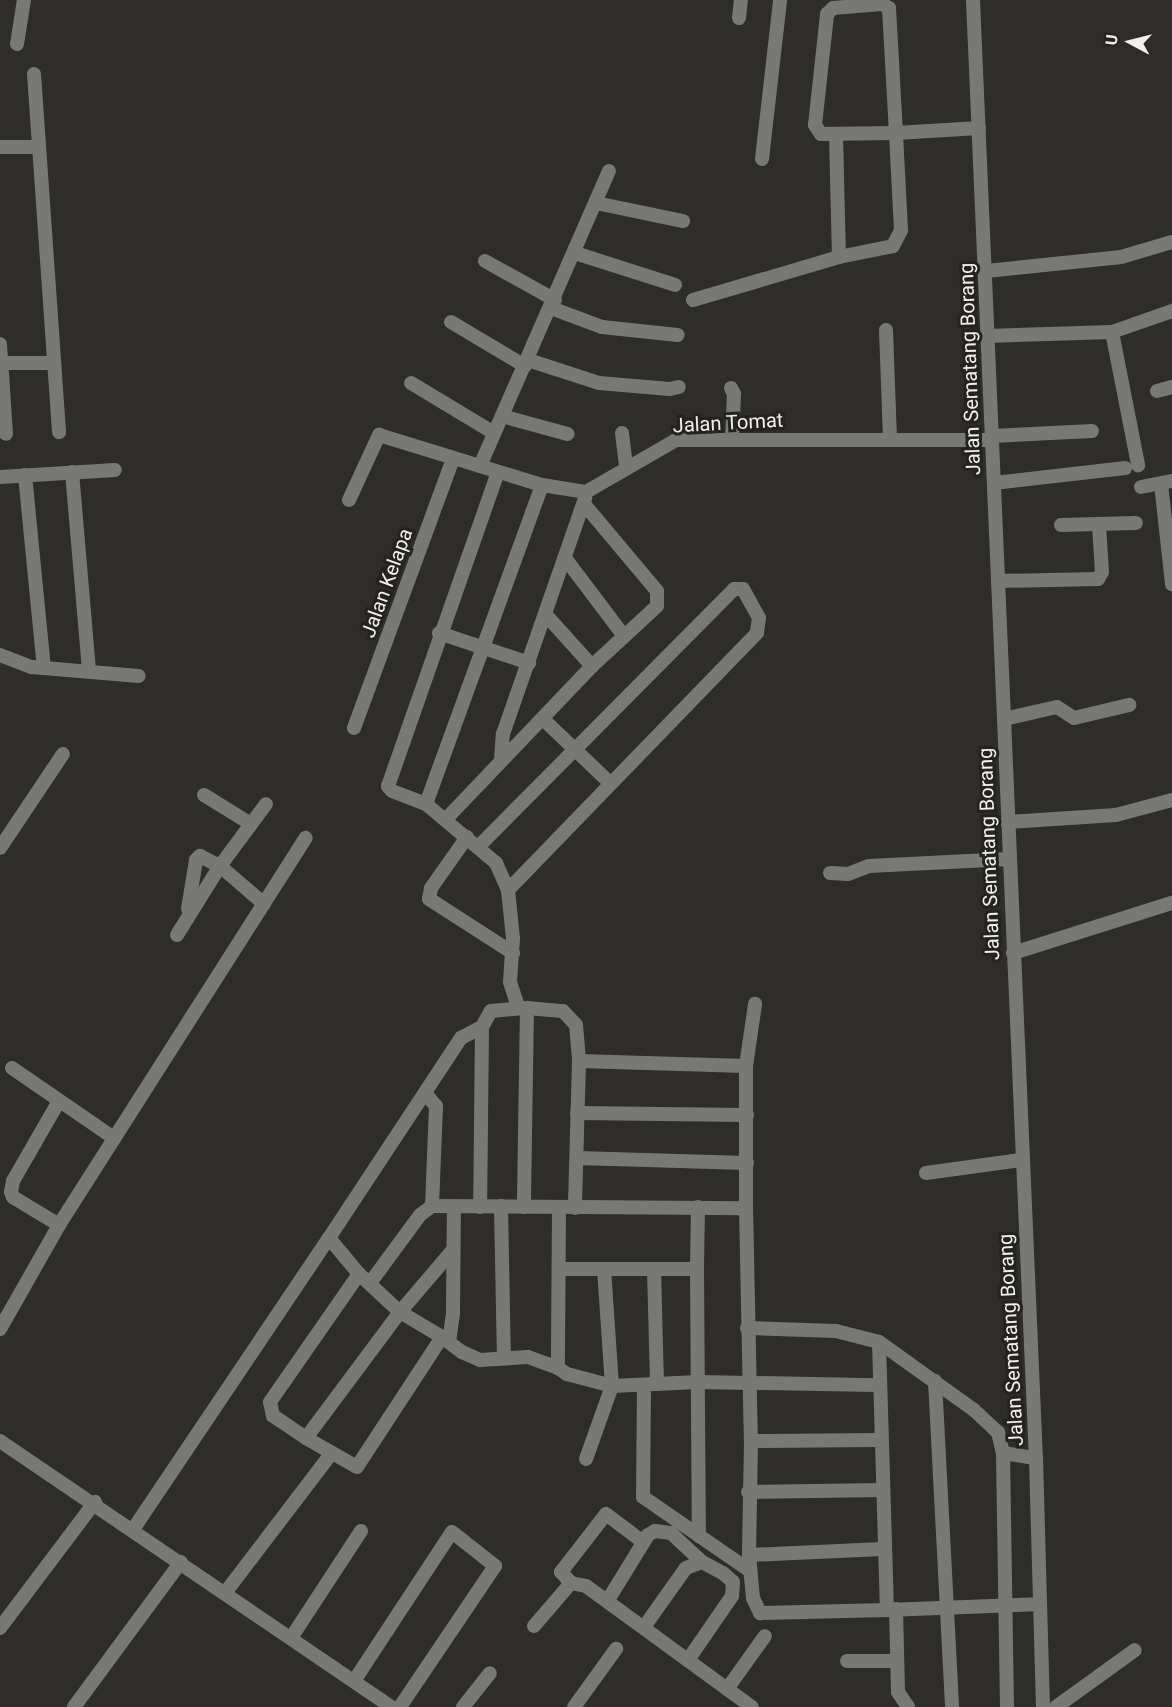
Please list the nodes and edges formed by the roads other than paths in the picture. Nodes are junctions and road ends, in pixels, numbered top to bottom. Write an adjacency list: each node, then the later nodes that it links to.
1 (24, 0): 6 (street)
2 (741, 0): 5 (street)
3 (780, 0): 13 (street)
4 (973, 0): 8 (street, Jalan Sematang Borang)
5 (739, 18)
6 (17, 44)
7 (34, 74): 12 (street)
8 (979, 128): 9 (street); 21 (street, Jalan Sematang Borang)
9 (896, 133): 10 (street); 10 (street); 19 (street)
10 (836, 135): 19 (street)
11 (0, 147): 12 (street)
12 (39, 147): 33 (street)
13 (762, 159)
14 (609, 171): 15 (street)
15 (596, 203): 16 (street); 18 (street)
16 (683, 221)
17 (1172, 242): 21 (street)
18 (575, 253): 22 (street); 24 (street)
19 (839, 257): 23 (street)
20 (485, 261): 24 (street)
21 (986, 271): 30 (street, Jalan Sematang Borang)
22 (675, 285)
23 (693, 300)
24 (553, 304): 29 (street); 34 (street)
25 (1172, 311): 28 (street)
26 (451, 322): 34 (street)
27 (886, 330): 49 (street)
28 (1112, 332): 30 (street); 59 (street)
29 (678, 335)
30 (986, 336): 47 (street, Jalan Sematang Borang)
31 (0, 344): 32 (street)
32 (1, 363): 33 (street); 45 (street)
33 (53, 363): 42 (street)
34 (526, 363): 36 (street); 40 (street)
35 (411, 383): 43 (street)
36 (679, 387)
37 (1172, 387): 39 (street)
38 (731, 388): 48 (street)
39 (1157, 391)
40 (502, 416): 43 (street); 46 (street)
41 (1092, 431): 47 (street, Jalan Tomat)
42 (59, 432)
43 (494, 433): 51 (street)
44 (622, 433): 52 (street)
45 (6, 434)
46 (568, 434)
47 (991, 438): 49 (street, Jalan Tomat); 59 (street, Jalan Sematang Borang)
48 (732, 439): 49 (street, Jalan Tomat); 52 (street, Jalan Tomat)
49 (890, 440)
50 (453, 459): 51 (street); 63 (street); 84 (street, Jalan Kelapa)
51 (480, 466): 55 (street)
52 (626, 467): 62 (street, Jalan Tomat)
53 (115, 470): 54 (street)
54 (72, 472): 56 (street); 79 (street)
55 (498, 472): 60 (street); 72 (street)
56 (25, 475): 57 (street); 78 (street)
57 (0, 477)
58 (1167, 482): 61 (street); 67 (street)
59 (994, 483): 70 (street, Jalan Sematang Borang)
60 (542, 485): 62 (street); 74 (street)
61 (1141, 487)
62 (585, 498): 68 (street); 73 (street)
63 (349, 500)
64 (1136, 524): 66 (street)
65 (1061, 525): 66 (street)
66 (1099, 525): 70 (street)
67 (1169, 527): 69 (street)
68 (565, 558): 71 (street); 73 (street)
69 (1172, 576)
70 (998, 581): 83 (street, Jalan Sematang Borang)
71 (546, 615): 76 (street); 77 (street)
72 (439, 633): 74 (street); 92 (street)
73 (624, 636): 77 (street)
74 (486, 646): 76 (street); 92 (street)
75 (0, 656): 78 (street)
76 (529, 663): 87 (street)
77 (592, 666): 82 (street)
78 (44, 668): 79 (street)
79 (89, 672): 80 (street)
80 (139, 676)
81 (1129, 705): 83 (street)
82 (543, 719): 85 (street); 87 (street)
83 (1004, 719): 94 (street, Jalan Sematang Borang)
84 (356, 725)
85 (573, 750): 88 (street); 88 (street); 98 (street)
86 (63, 754): 99 (street)
87 (501, 760): 93 (street)
88 (610, 783): 103 (street)
89 (204, 795): 95 (street)
90 (1172, 800): 94 (street)
91 (266, 804): 95 (street)
92 (426, 804): 93 (street)
93 (446, 819): 96 (street)
94 (1007, 822): 100 (street, Jalan Sematang Borang)
95 (250, 825): 101 (street)
96 (467, 837): 98 (street); 108 (street)
97 (306, 838): 105 (street)
98 (479, 846): 103 (street)
99 (0, 848)
100 (998, 860): 102 (street); 109 (street, Jalan Sematang Borang)
101 (220, 866): 105 (street); 106 (street); 106 (street)
102 (830, 873)
103 (508, 890): 108 (street)
104 (1172, 903): 109 (street)
105 (264, 904): 120 (street)
106 (187, 915): 107 (street)
107 (177, 935)
108 (513, 953): 111 (street)
109 (1013, 954): 122 (street, Jalan Sematang Borang)
110 (754, 1004): 114 (street)
111 (523, 1007): 112 (street); 113 (street); 128 (street)
112 (482, 1027): 116 (street); 127 (street)
113 (579, 1062): 114 (street); 118 (street)
114 (746, 1066): 119 (street)
115 (12, 1068): 117 (street)
116 (425, 1093): 125 (street); 135 (street)
117 (59, 1101): 120 (street); 134 (street)
118 (577, 1113): 119 (street); 121 (street)
119 (747, 1115): 123 (street)
120 (114, 1138): 134 (street)
121 (577, 1158): 123 (street); 132 (street)
122 (1021, 1160): 124 (street); 162 (street, Jalan Sematang Borang)
123 (747, 1163): 133 (street)
124 (926, 1173)
125 (432, 1206): 130 (street); 142 (street)
126 (501, 1206): 127 (street); 128 (street); 148 (street)
127 (480, 1207): 130 (street)
128 (524, 1207): 131 (street)
129 (698, 1207): 132 (street); 133 (street); 140 (street)
130 (454, 1208): 136 (street)
131 (559, 1208): 132 (street); 137 (street)
132 (575, 1208)
133 (746, 1208): 144 (street)
134 (59, 1225): 145 (street)
135 (329, 1238): 141 (street); 167 (street)
136 (453, 1250): 143 (street); 146 (street)
137 (560, 1269): 138 (street); 149 (street)
138 (604, 1269): 139 (street); 154 (street)
139 (654, 1269): 140 (street); 152 (street)
140 (697, 1269): 151 (street)
141 (359, 1274): 142 (street); 156 (street)
142 (370, 1283): 143 (street)
143 (400, 1312): 146 (street); 156 (street)
144 (747, 1328): 147 (street); 155 (street)
145 (0, 1329)
146 (446, 1340): 148 (street); 161 (street)
147 (879, 1342): 150 (street); 153 (street)
148 (504, 1358): 149 (street)
149 (558, 1368): 154 (street)
150 (935, 1381): 160 (street); 181 (street)
151 (698, 1382): 152 (street); 155 (street); 169 (street)
152 (650, 1385): 154 (street); 169 (street)
153 (877, 1385): 155 (street); 157 (street)
154 (612, 1386): 163 (street)
155 (749, 1386): 159 (street)
156 (306, 1438): 161 (street)
157 (879, 1440): 159 (street); 164 (street)
158 (0, 1441): 166 (street)
159 (751, 1441): 165 (street)
160 (1005, 1453): 162 (street); 179 (street)
161 (330, 1455): 177 (street)
162 (1030, 1457): 180 (street, Jalan Sematang Borang)
163 (586, 1459)
164 (882, 1490): 165 (street); 171 (street)
165 (748, 1492): 172 (street)
166 (95, 1502): 167 (street); 185 (street)
167 (134, 1528): 173 (street)
168 (361, 1531): 187 (street)
169 (699, 1536): 175 (street)
170 (643, 1542): 174 (street); 176 (street); 178 (street)
171 (883, 1549): 172 (street); 182 (street)
172 (749, 1556): 175 (street)
173 (181, 1562): 177 (street); 196 (street)
174 (702, 1562): 184 (street); 190 (street)
175 (749, 1570): 182 (street)
176 (571, 1583): 178 (street); 183 (street)
177 (225, 1593): 187 (street)
178 (608, 1600): 184 (street)
179 (1009, 1604): 180 (street); 181 (street); 204 (street)
180 (1035, 1604): 205 (street, Jalan Sematang Borang)
181 (949, 1608): 182 (street); 203 (street)
182 (891, 1610): 192 (street)
183 (534, 1626)
184 (644, 1627): 190 (street)
185 (0, 1628)
186 (765, 1636): 195 (street)
187 (291, 1638): 194 (street)
188 (616, 1648): 200 (street)
189 (1135, 1650): 206 (street)
190 (688, 1660): 195 (street)
191 (847, 1661): 192 (street)
192 (895, 1661): 202 (street)
193 (490, 1673): 199 (street)
194 (354, 1681): 197 (street); 198 (street)
195 (727, 1689): 201 (street)
196 (74, 1707)
197 (392, 1707)
198 (400, 1707)
199 (463, 1707)
200 (574, 1707)
201 (753, 1707)
202 (909, 1707)
203 (952, 1707)
204 (1007, 1707)
205 (1043, 1707)
206 (1056, 1707)

